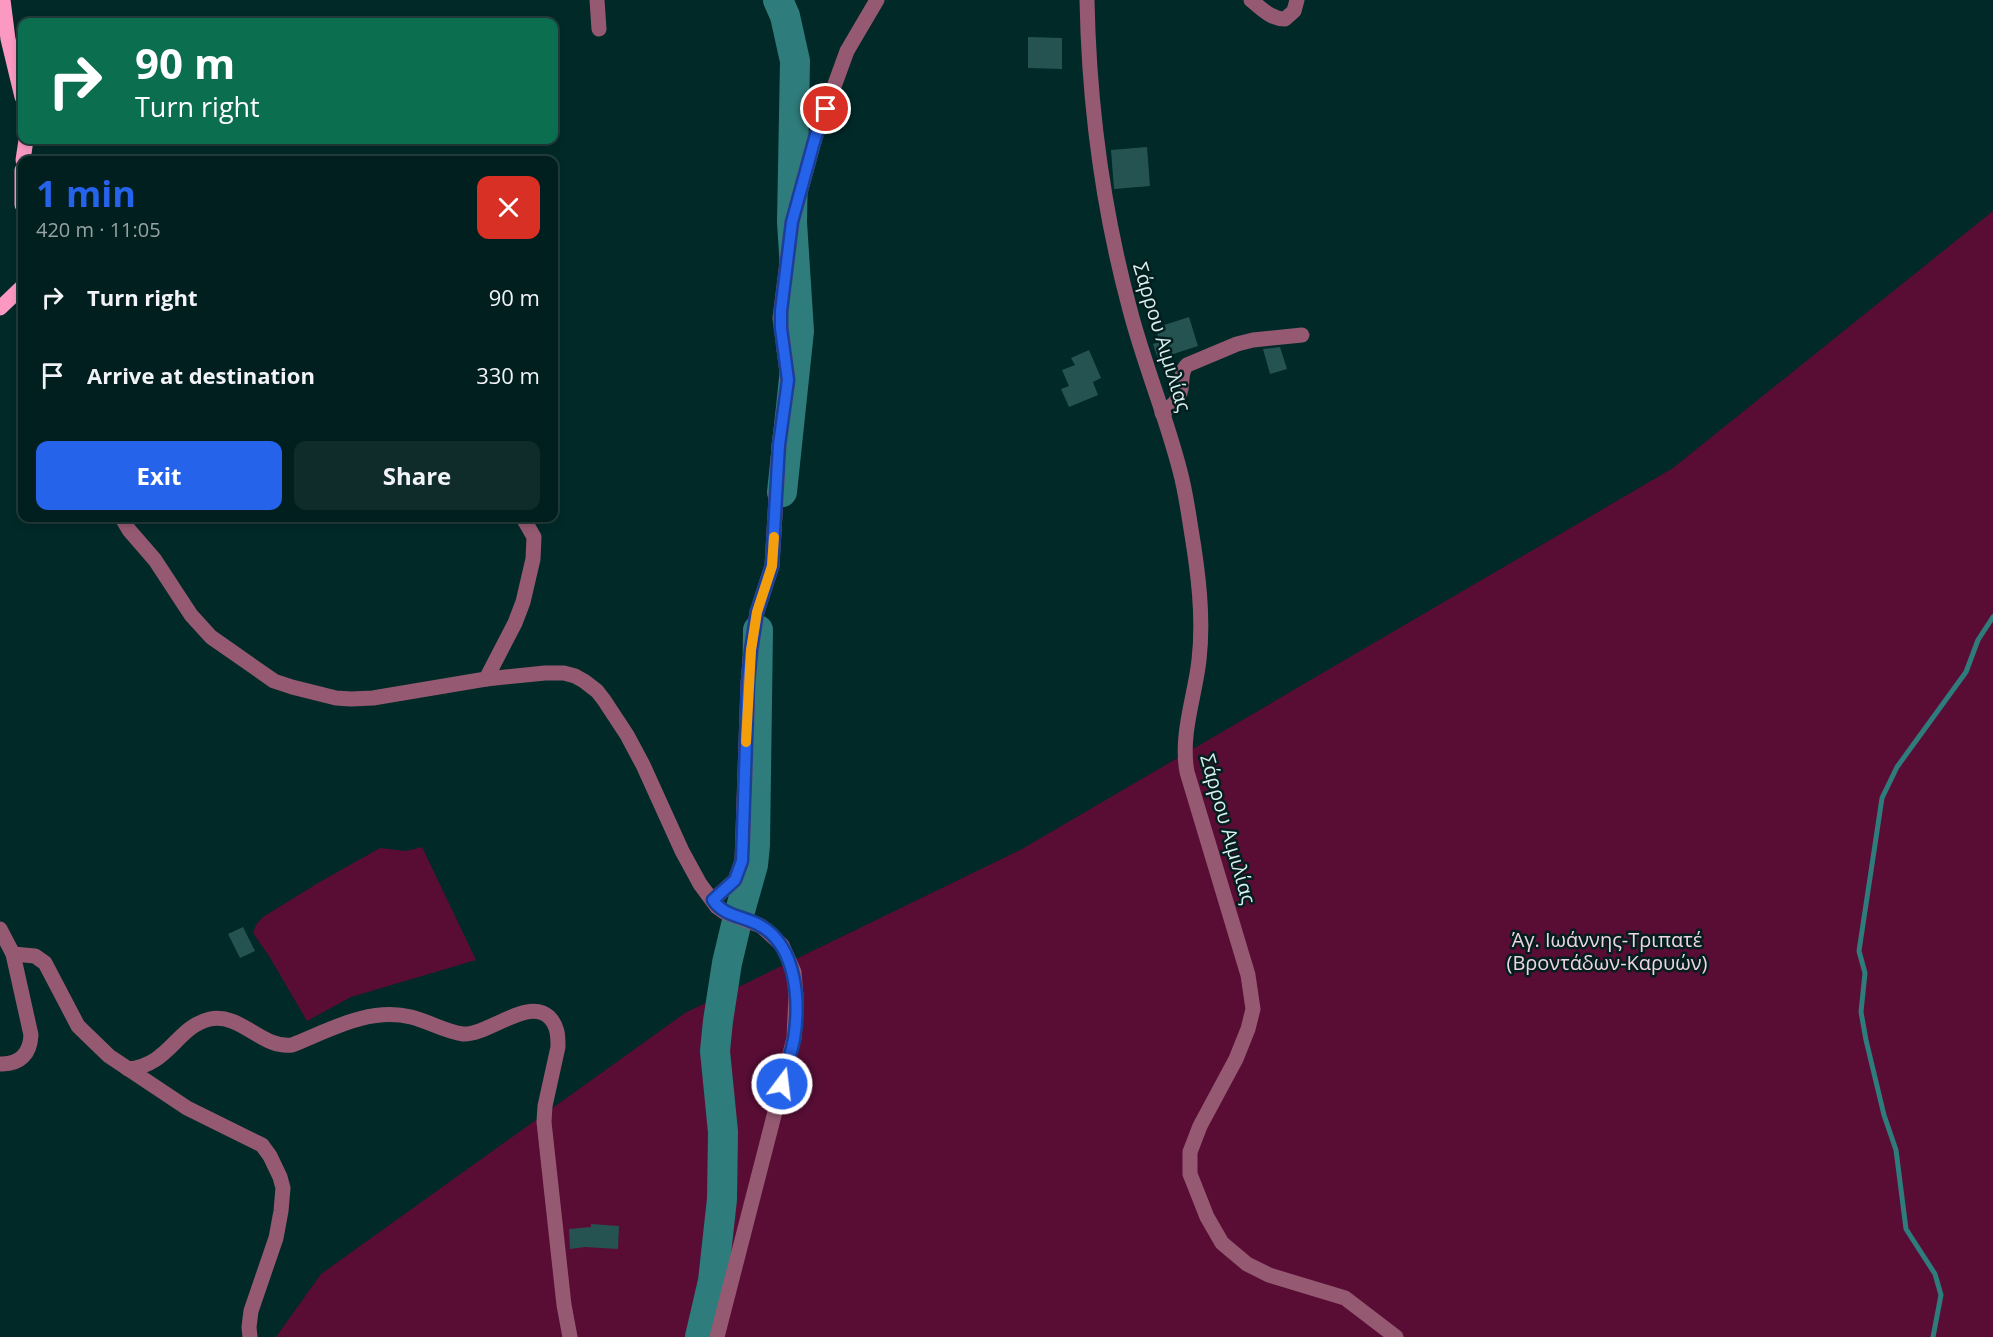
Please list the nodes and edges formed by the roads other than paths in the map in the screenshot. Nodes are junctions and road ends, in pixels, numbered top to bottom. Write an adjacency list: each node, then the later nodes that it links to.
1 (3, 0): 8 (main road)
2 (597, 0): 7 (street)
3 (877, 0): 16 (street)
4 (1087, 0): 12 (street, Σάρρου Αιμιλίας)
5 (1251, 0): 6 (street)
6 (1297, 0)
7 (599, 29)
8 (18, 80)
9 (18, 291): 10 (main road)
10 (0, 308)
11 (1302, 335): 12 (street)
12 (1162, 413): 24 (street, Σάρρου Αιμιλίας)
13 (124, 522): 15 (street)
14 (525, 522): 15 (street)
15 (486, 679): 16 (street)
16 (713, 900): 23 (street)
17 (0, 929): 18 (street)
18 (13, 954): 19 (street); 20 (street)
19 (0, 1064)
20 (128, 1069): 21 (street); 22 (street)
21 (250, 1337)
22 (570, 1337)
23 (717, 1337)
24 (1396, 1337)

